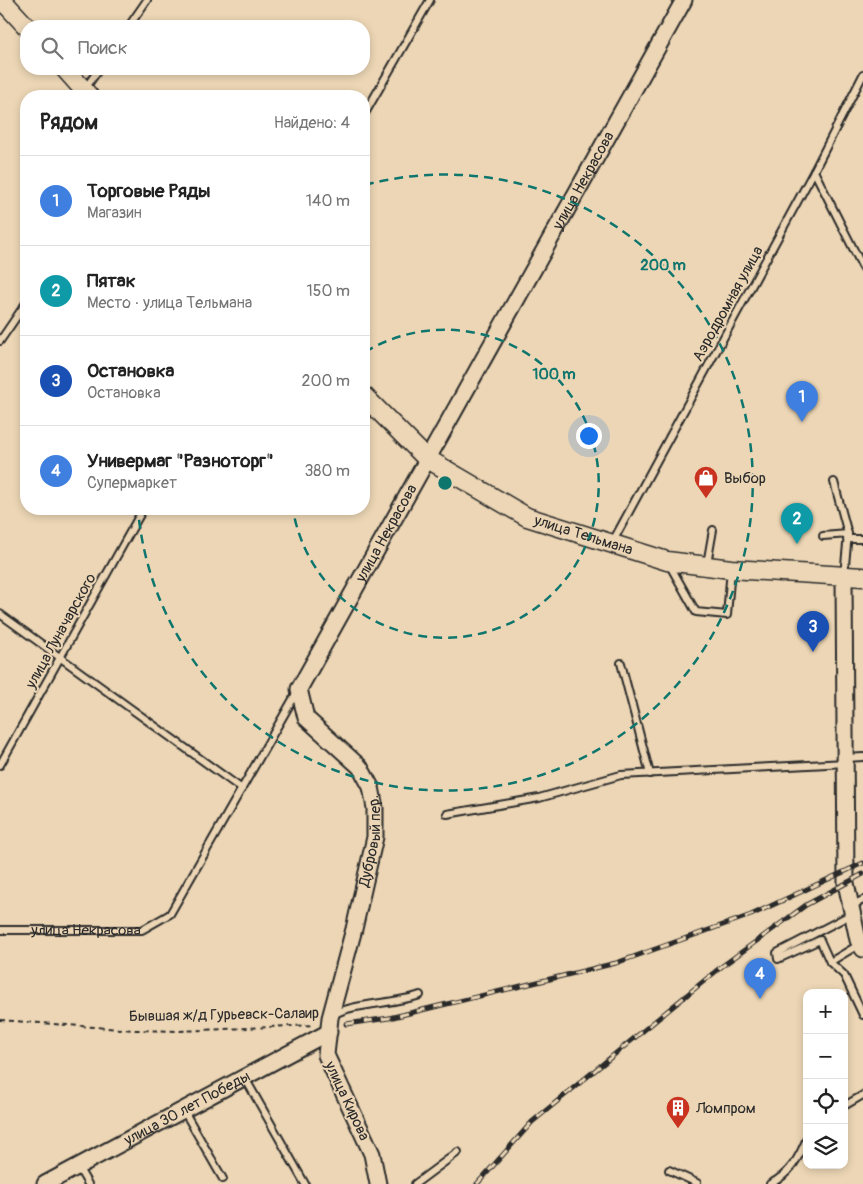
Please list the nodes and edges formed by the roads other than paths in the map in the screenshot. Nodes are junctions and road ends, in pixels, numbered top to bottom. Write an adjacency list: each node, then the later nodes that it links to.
1 (2, 0): 5 (main road)
2 (147, 0): 6 (lane)
3 (430, 0): 12 (lane)
4 (684, 0): 18 (street, улица Некрасова)
5 (20, 20)
6 (133, 20)
7 (70, 75): 10 (main road)
8 (96, 75): 11 (lane)
9 (863, 75): 13 (lane, Аэродромная улица)
10 (83, 90)
11 (88, 90)
12 (370, 105)
13 (814, 171): 14 (lane); 25 (lane, Аэродромная улица)
14 (863, 268)
15 (20, 312): 16 (lane)
16 (0, 341)
17 (370, 402): 18 (main road, улица Тельмана)
18 (426, 458): 25 (main road, улица Тельмана); 34 (street, улица Некрасова)
19 (834, 482): 23 (lane)
20 (140, 515): 32 (lane, улица Луначарского)
21 (713, 530): 27 (lane)
22 (823, 536): 23 (lane)
23 (847, 536): 24 (lane); 29 (lane)
24 (863, 538)
25 (612, 544): 26 (main road, улица Тельмана)
26 (667, 561): 27 (main road, улица Тельмана); 28 (lane)
27 (706, 566): 28 (main road, улица Тельмана)
28 (731, 570): 29 (main road, улица Тельмана)
29 (844, 577): 30 (main road, улица Тельмана); 36 (street)
30 (863, 577)
31 (0, 614): 32 (lane)
32 (61, 658): 37 (lane, улица Луначарского); 39 (lane)
33 (621, 663): 38 (lane)
34 (299, 689): 39 (lane, улица Некрасова); 47 (street, Дубровый пер.)
35 (863, 757): 36 (lane)
36 (846, 760): 38 (lane); 41 (street)
37 (0, 765)
38 (650, 774): 40 (lane)
39 (242, 789): 42 (lane, улица Некрасова)
40 (447, 814)
41 (856, 907): 43 (street); 44 (lane)
42 (0, 930)
43 (861, 946): 44 (lane)
44 (830, 962): 46 (lane)
45 (420, 995): 47 (lane)
46 (863, 1015)
47 (329, 1024): 48 (street, улица 30 лет Победы); 61 (street, улица Кирова)
48 (244, 1077): 51 (street, улица 30 лет Победы); 60 (lane)
49 (863, 1095): 50 (lane)
50 (848, 1104)
51 (183, 1110): 54 (street, улица 30 лет Победы); 56 (lane)
52 (803, 1149): 57 (lane)
53 (458, 1152): 62 (lane)
54 (78, 1166): 58 (street, улица 30 лет Победы); 59 (lane)
55 (669, 1170): 63 (lane)
56 (223, 1179)
57 (781, 1181): 64 (lane)
58 (45, 1184)
59 (88, 1184)
60 (305, 1184)
61 (378, 1184)
62 (415, 1184)
63 (697, 1184)
64 (770, 1184)

